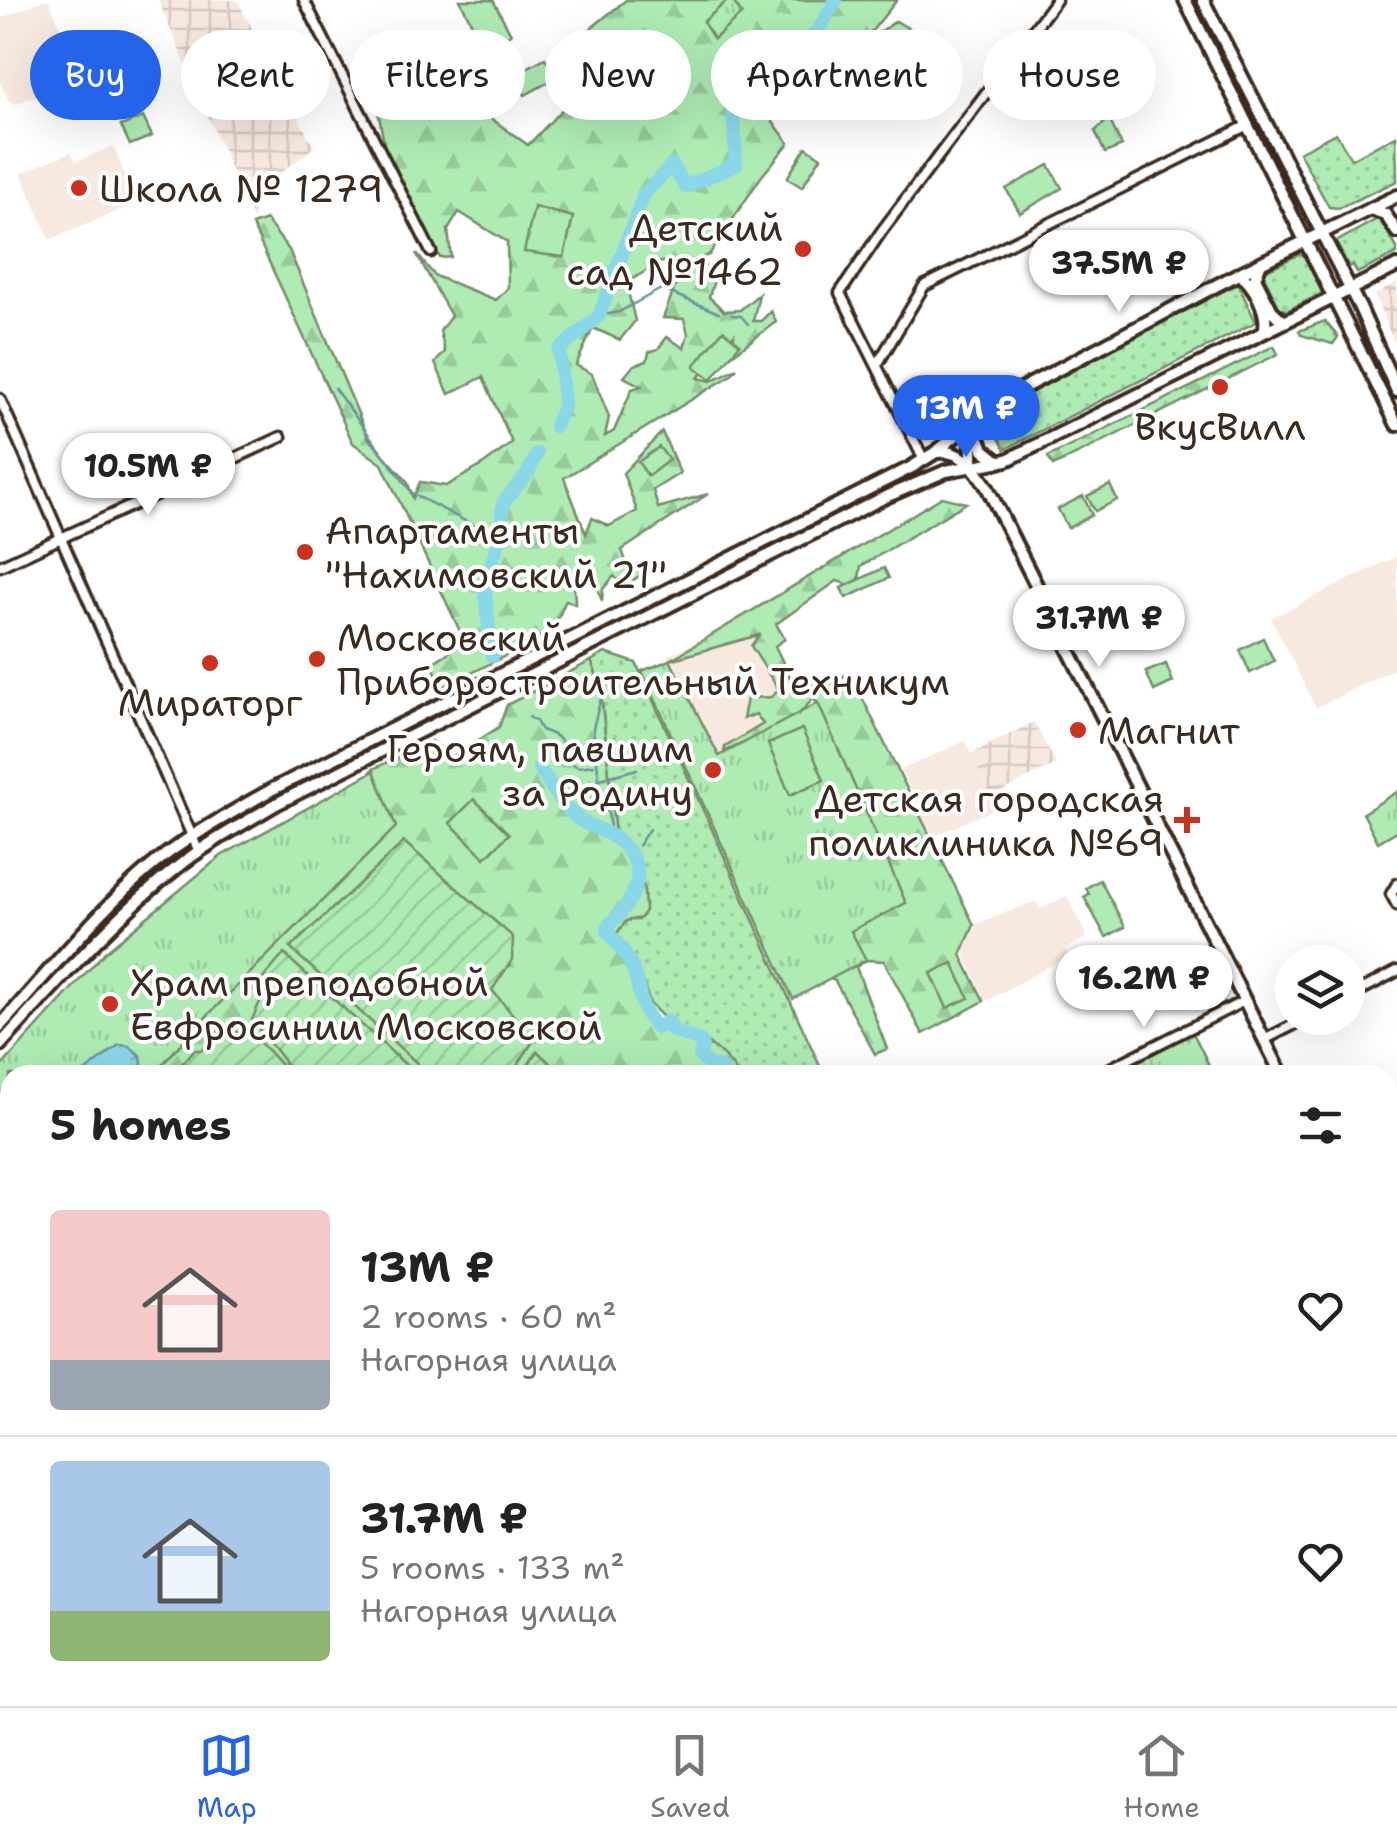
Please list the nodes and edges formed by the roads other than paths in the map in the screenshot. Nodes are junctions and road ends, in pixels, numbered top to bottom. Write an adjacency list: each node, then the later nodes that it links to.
1 (304, 0): 11 (street)
2 (1056, 0): 19 (street)
3 (1186, 0): 5 (main road)
4 (1203, 0): 8 (main road)
5 (1248, 126): 10 (main road); 19 (street)
6 (1397, 196): 7 (main road)
7 (1370, 208): 8 (main road); 9 (main road)
8 (1320, 232): 10 (main road); 15 (main road)
9 (1397, 232)
10 (1306, 239): 12 (main road); 16 (main road)
11 (431, 252)
12 (1262, 262): 14 (main road); 17 (main road)
13 (1397, 266): 15 (main road)
14 (1238, 274): 18 (main road); 22 (main road)
15 (1351, 290): 16 (main road); 20 (main road)
16 (1336, 298): 17 (main road); 23 (main road)
17 (1284, 322): 18 (main road)
18 (1264, 332): 28 (main road)
19 (877, 365): 27 (street)
20 (1397, 390)
21 (0, 399): 32 (street)
22 (995, 403): 24 (main road); 26 (main road)
23 (1397, 425)
24 (976, 430): 28 (main road); 29 (main road)
25 (281, 437): 32 (street)
26 (936, 452): 27 (main road); 29 (main road)
27 (924, 460): 34 (main road)
28 (998, 463): 29 (main road); 31 (main road)
29 (972, 466): 30 (main road); 31 (main road)
30 (940, 473): 31 (main road); 35 (main road)
31 (987, 487): 40 (main road)
32 (61, 538): 33 (street); 34 (street)
33 (0, 566)
34 (191, 838): 35 (street); 41 (main road)
35 (199, 852): 44 (main road)
36 (1397, 884): 37 (street)
37 (1397, 906)
38 (1397, 972): 39 (street)
39 (1365, 988)
40 (1244, 1001): 43 (main road); 45 (street)
41 (0, 1026)
42 (1275, 1034): 43 (street)
43 (1264, 1040): 46 (main road)
44 (0, 1045)
45 (1117, 1065)
46 (1277, 1065)

